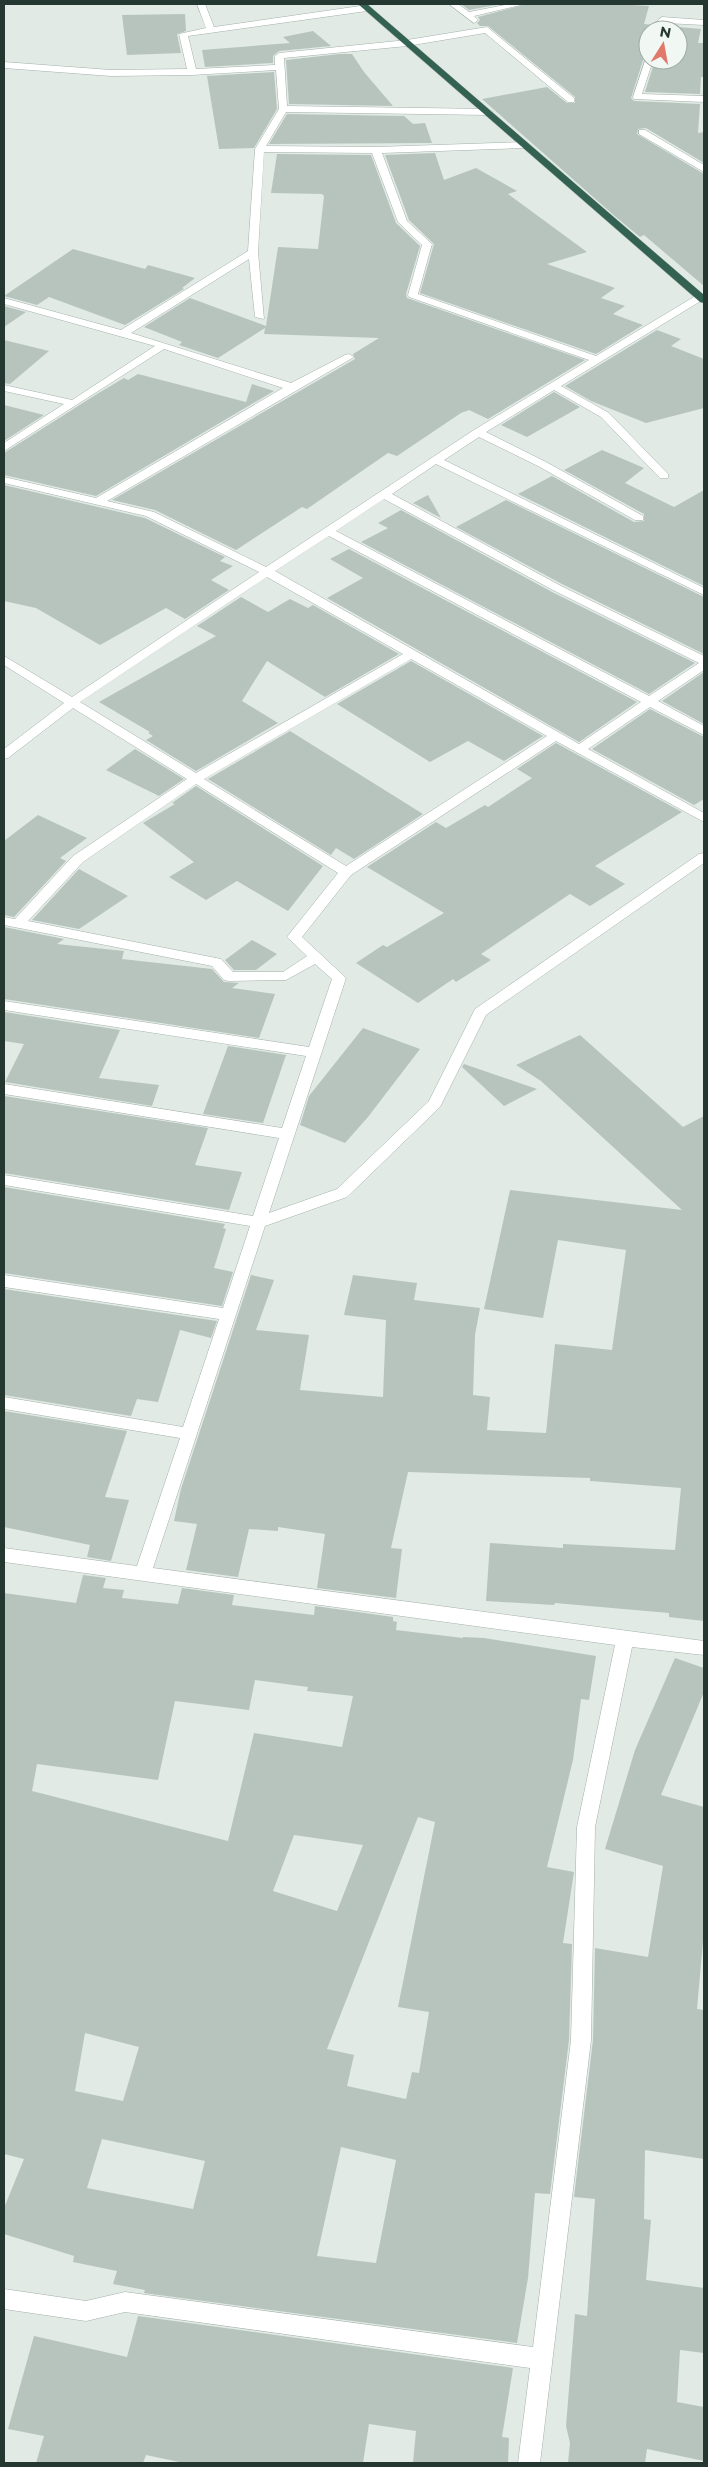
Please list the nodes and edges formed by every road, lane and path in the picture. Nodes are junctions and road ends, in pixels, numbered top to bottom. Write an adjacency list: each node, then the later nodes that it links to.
1 (201, 4): 8 (street)
2 (453, 4): 5 (street)
3 (522, 4): 5 (street)
4 (364, 6): 8 (street); 10 (highway)
5 (468, 15): 9 (street)
6 (688, 22): 7 (street)
7 (704, 23)
8 (211, 30): 14 (street)
9 (487, 30): 10 (street); 16 (street)
10 (407, 43): 12 (street); 18 (highway)
11 (4, 65): 14 (street)
12 (280, 66): 14 (street); 17 (street)
13 (646, 70): 15 (street)
14 (192, 72)
15 (704, 99)
16 (571, 100)
17 (283, 108): 18 (street); 21 (street)
18 (488, 112): 20 (highway)
19 (642, 132): 23 (street)
20 (525, 145): 22 (street); 25 (highway)
21 (260, 149): 22 (street); 24 (street)
22 (376, 150): 31 (street)
23 (704, 169)
24 (253, 252): 27 (street); 28 (street)
25 (703, 298): 31 (street)
26 (4, 301): 28 (street)
27 (260, 317)
28 (122, 334): 29 (street)
29 (163, 345): 33 (street); 35 (street)
30 (349, 358): 33 (street)
31 (597, 360): 32 (street)
32 (554, 386): 36 (street); 39 (street)
33 (292, 387): 42 (street)
34 (4, 388): 35 (street)
35 (73, 403): 37 (street)
36 (478, 432): 38 (street); 43 (street)
37 (4, 448)
38 (436, 460): 41 (street); 46 (street)
39 (664, 476)
40 (4, 480): 42 (street)
41 (384, 494): 44 (street); 49 (street)
42 (97, 502): 45 (street)
43 (639, 518)
44 (328, 531): 45 (street); 51 (street)
45 (266, 571): 47 (street); 52 (street)
46 (704, 592)
47 (411, 654): 54 (street); 57 (street)
48 (4, 660): 52 (street)
49 (704, 661)
50 (704, 665): 51 (street)
51 (650, 701): 53 (street); 55 (street)
52 (72, 703): 56 (street); 57 (street)
53 (704, 731)
54 (556, 736): 55 (street); 60 (street)
55 (579, 749): 58 (street)
56 (4, 755)
57 (195, 779): 60 (street); 62 (street)
58 (704, 818)
59 (704, 857): 69 (street)
60 (346, 872): 63 (street)
61 (4, 921): 62 (street)
62 (18, 924): 63 (street)
63 (316, 956): 65 (street)
64 (4, 1004): 65 (street)
65 (315, 1053): 67 (street)
66 (4, 1089): 67 (street)
67 (288, 1134): 69 (street)
68 (4, 1180): 69 (street)
69 (259, 1222): 71 (street)
70 (4, 1281): 71 (street)
71 (228, 1315): 73 (street)
72 (4, 1403): 73 (street)
73 (190, 1434): 75 (street)
74 (4, 1555): 75 (street)
75 (144, 1574): 76 (street)
76 (625, 1640): 77 (street); 79 (street)
77 (704, 1648)
78 (4, 2298): 79 (street)
79 (542, 2360): 80 (street)
80 (529, 2463)

